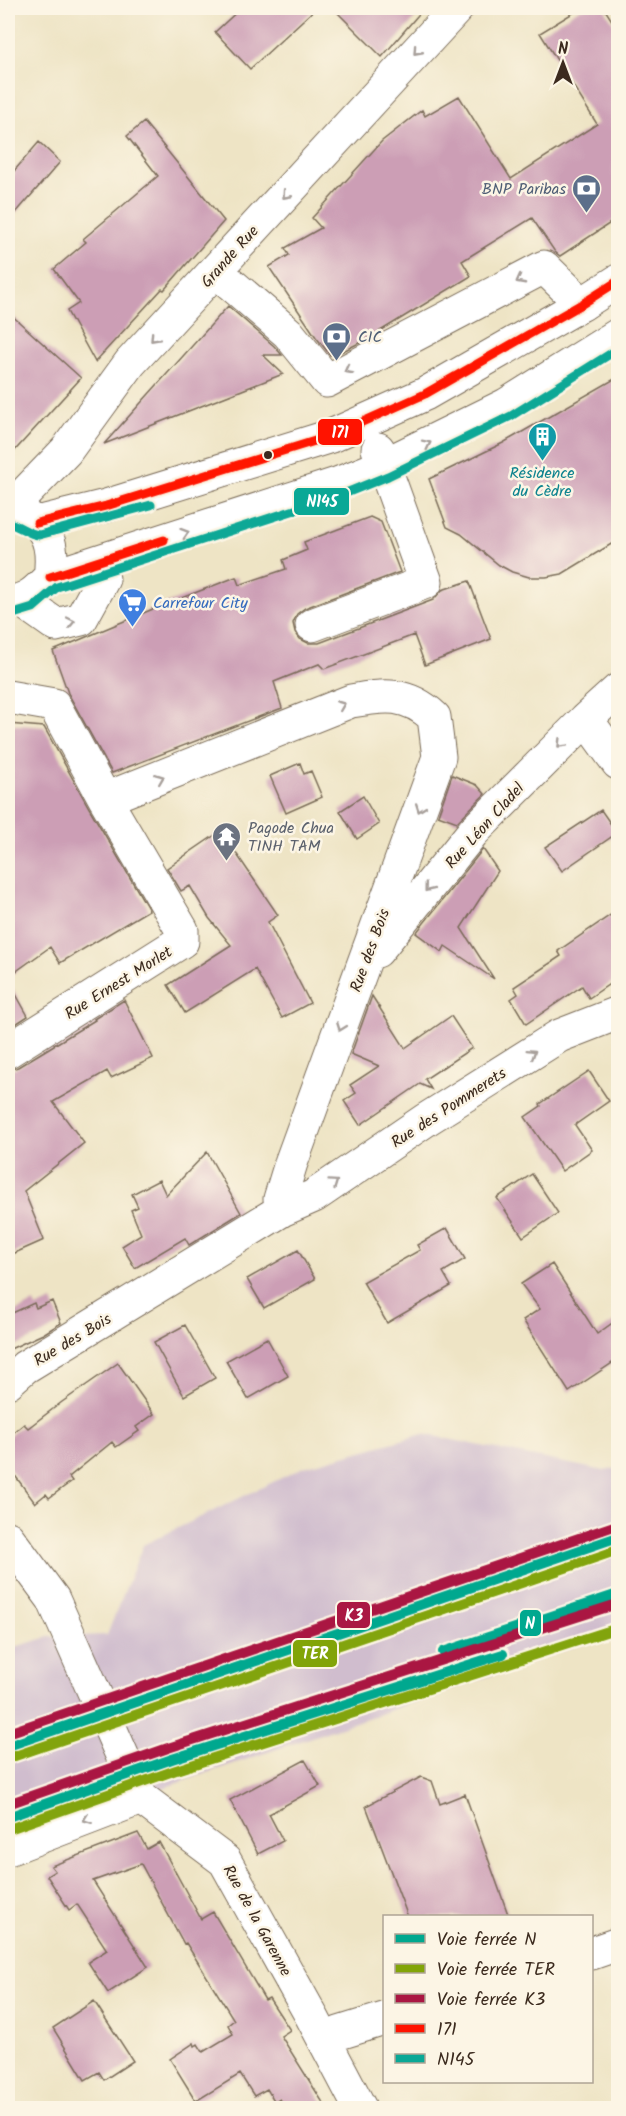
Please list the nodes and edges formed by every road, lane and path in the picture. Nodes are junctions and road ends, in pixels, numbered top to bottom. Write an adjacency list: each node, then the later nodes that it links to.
1 (457, 8): 2 (street, Grande Rue, one-way to 2)
2 (216, 272): 4 (street, one-way to 2); 8 (street, Grande Rue, one-way to 8)
3 (618, 281): 4 (street)
4 (582, 304): 8 (street)
5 (618, 335): 6 (street, one-way to 5)
6 (384, 464): 7 (street); 9 (street, one-way to 6); 12 (street)
7 (295, 512)
8 (18, 515): 9 (street)
9 (50, 577): 11 (street)
10 (103, 579): 11 (street, one-way to 10)
11 (15, 602)
12 (312, 625)
13 (618, 690): 15 (street, Rue Léon Cladel)
14 (8, 697): 17 (street)
15 (586, 719): 16 (street); 18 (street, Rue Léon Cladel, one-way to 18)
16 (618, 763)
17 (105, 800): 18 (street, Rue des Bois, one-way to 18); 20 (street, Rue Ernest Morlet)
18 (361, 972): 21 (street, Rue des Bois, one-way to 21)
19 (618, 1013): 21 (street, Rue des Pommerets, one-way to 19)
20 (8, 1051)
21 (282, 1210): 22 (street, Rue des Bois)
22 (8, 1383)
23 (8, 1538): 24 (street, Rue de la Garenne)
24 (141, 1798): 25 (street, one-way to 25); 29 (street, Rue de la Garenne)
25 (8, 1849)
26 (618, 1944): 27 (street)
27 (593, 1952)
28 (383, 2019): 29 (street)
29 (326, 2042): 30 (street, Rue de la Garenne)
30 (360, 2109)

